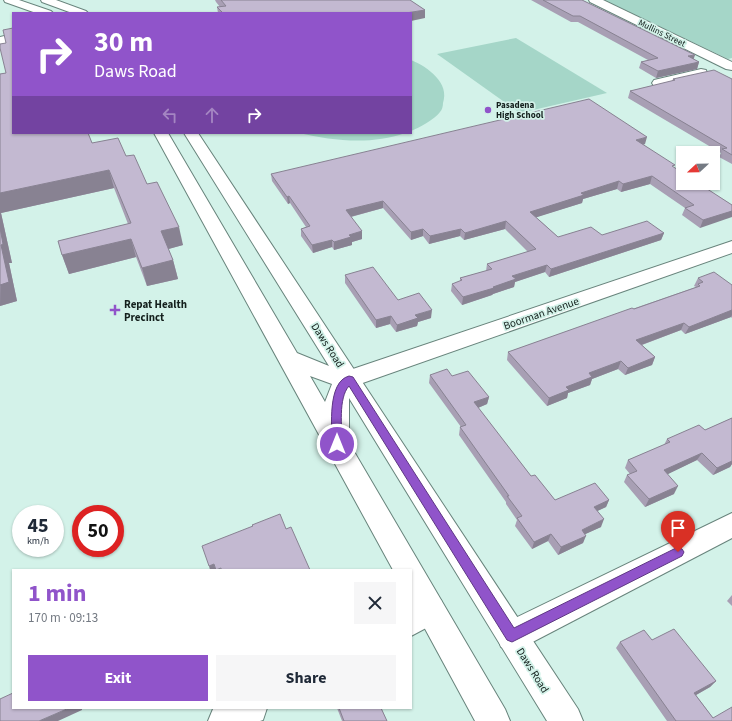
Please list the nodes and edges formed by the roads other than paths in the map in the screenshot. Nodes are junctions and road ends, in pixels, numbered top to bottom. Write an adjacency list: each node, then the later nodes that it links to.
1 (9, 0): 4 (main road)
2 (46, 0): 5 (main road)
3 (594, 0): 8 (main road, Mullins Street)
4 (44, 12)
5 (80, 12)
6 (12, 38): 7 (main road)
7 (0, 40)
8 (732, 66): 9 (main road)
9 (659, 83)
10 (163, 134): 14 (main road)
11 (177, 134): 12 (main road)
12 (192, 135): 13 (main road, Daws Road)
13 (226, 187): 14 (main road); 17 (main road, Daws Road)
14 (197, 196): 16 (main road)
15 (732, 247): 17 (main road, Boorman Avenue)
16 (288, 358): 17 (main road); 18 (main road)
17 (349, 379): 18 (main road); 23 (main road, Daws Road)
18 (337, 444): 20 (main road)
19 (732, 525): 23 (main road)
20 (407, 569)
21 (412, 579): 22 (main road)
22 (421, 615): 26 (main road)
23 (512, 636): 27 (main road, Daws Road)
24 (249, 709): 25 (main road)
25 (225, 721)
26 (494, 721)
27 (566, 721)

